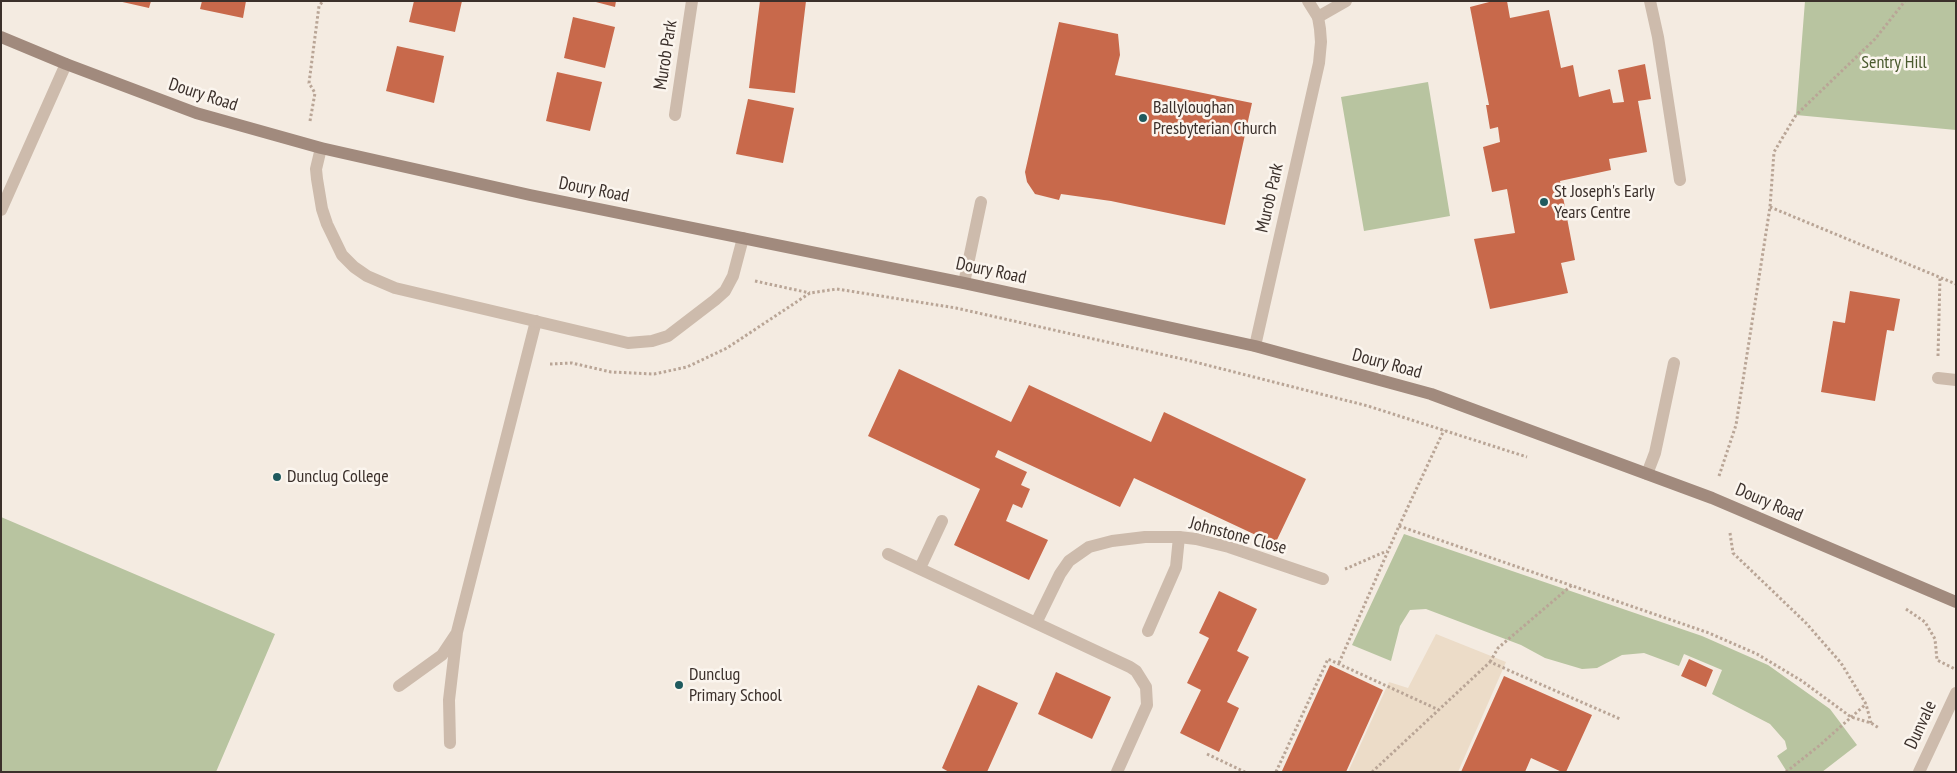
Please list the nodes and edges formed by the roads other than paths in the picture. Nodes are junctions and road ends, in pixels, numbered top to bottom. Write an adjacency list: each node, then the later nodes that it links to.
1 (692, 1): 8 (street, Murob Park)
2 (1308, 1): 5 (street, Murob Park)
3 (1346, 1): 5 (street)
4 (1650, 1): 10 (street)
5 (1318, 17): 16 (street, Murob Park)
6 (1, 37): 7 (street, Doury Road)
7 (66, 64): 9 (street, Doury Road); 12 (street)
8 (675, 115)
9 (321, 148): 13 (street, Doury Road); 15 (street)
10 (1680, 180)
11 (981, 202): 14 (street)
12 (1, 210)
13 (743, 238): 14 (street, Doury Road); 15 (street)
14 (964, 283): 16 (street, Doury Road)
15 (536, 321): 29 (street)
16 (1255, 346): 20 (street, Doury Road)
17 (1674, 363): 20 (street)
18 (1938, 378): 19 (street)
19 (1956, 380)
20 (1647, 474): 26 (street, Doury Road)
21 (942, 521): 24 (street)
22 (1179, 537): 25 (street, Johnstone Close); 27 (street, Johnstone Close); 28 (street)
23 (888, 554): 24 (street)
24 (920, 568): 27 (street)
25 (1322, 579)
26 (1956, 602)
27 (1036, 623): 33 (street)
28 (1148, 631)
29 (457, 632): 30 (street); 32 (street)
30 (399, 686)
31 (1956, 692): 34 (street, Dunvale)
32 (450, 743)
33 (1117, 772)
34 (1919, 772)

